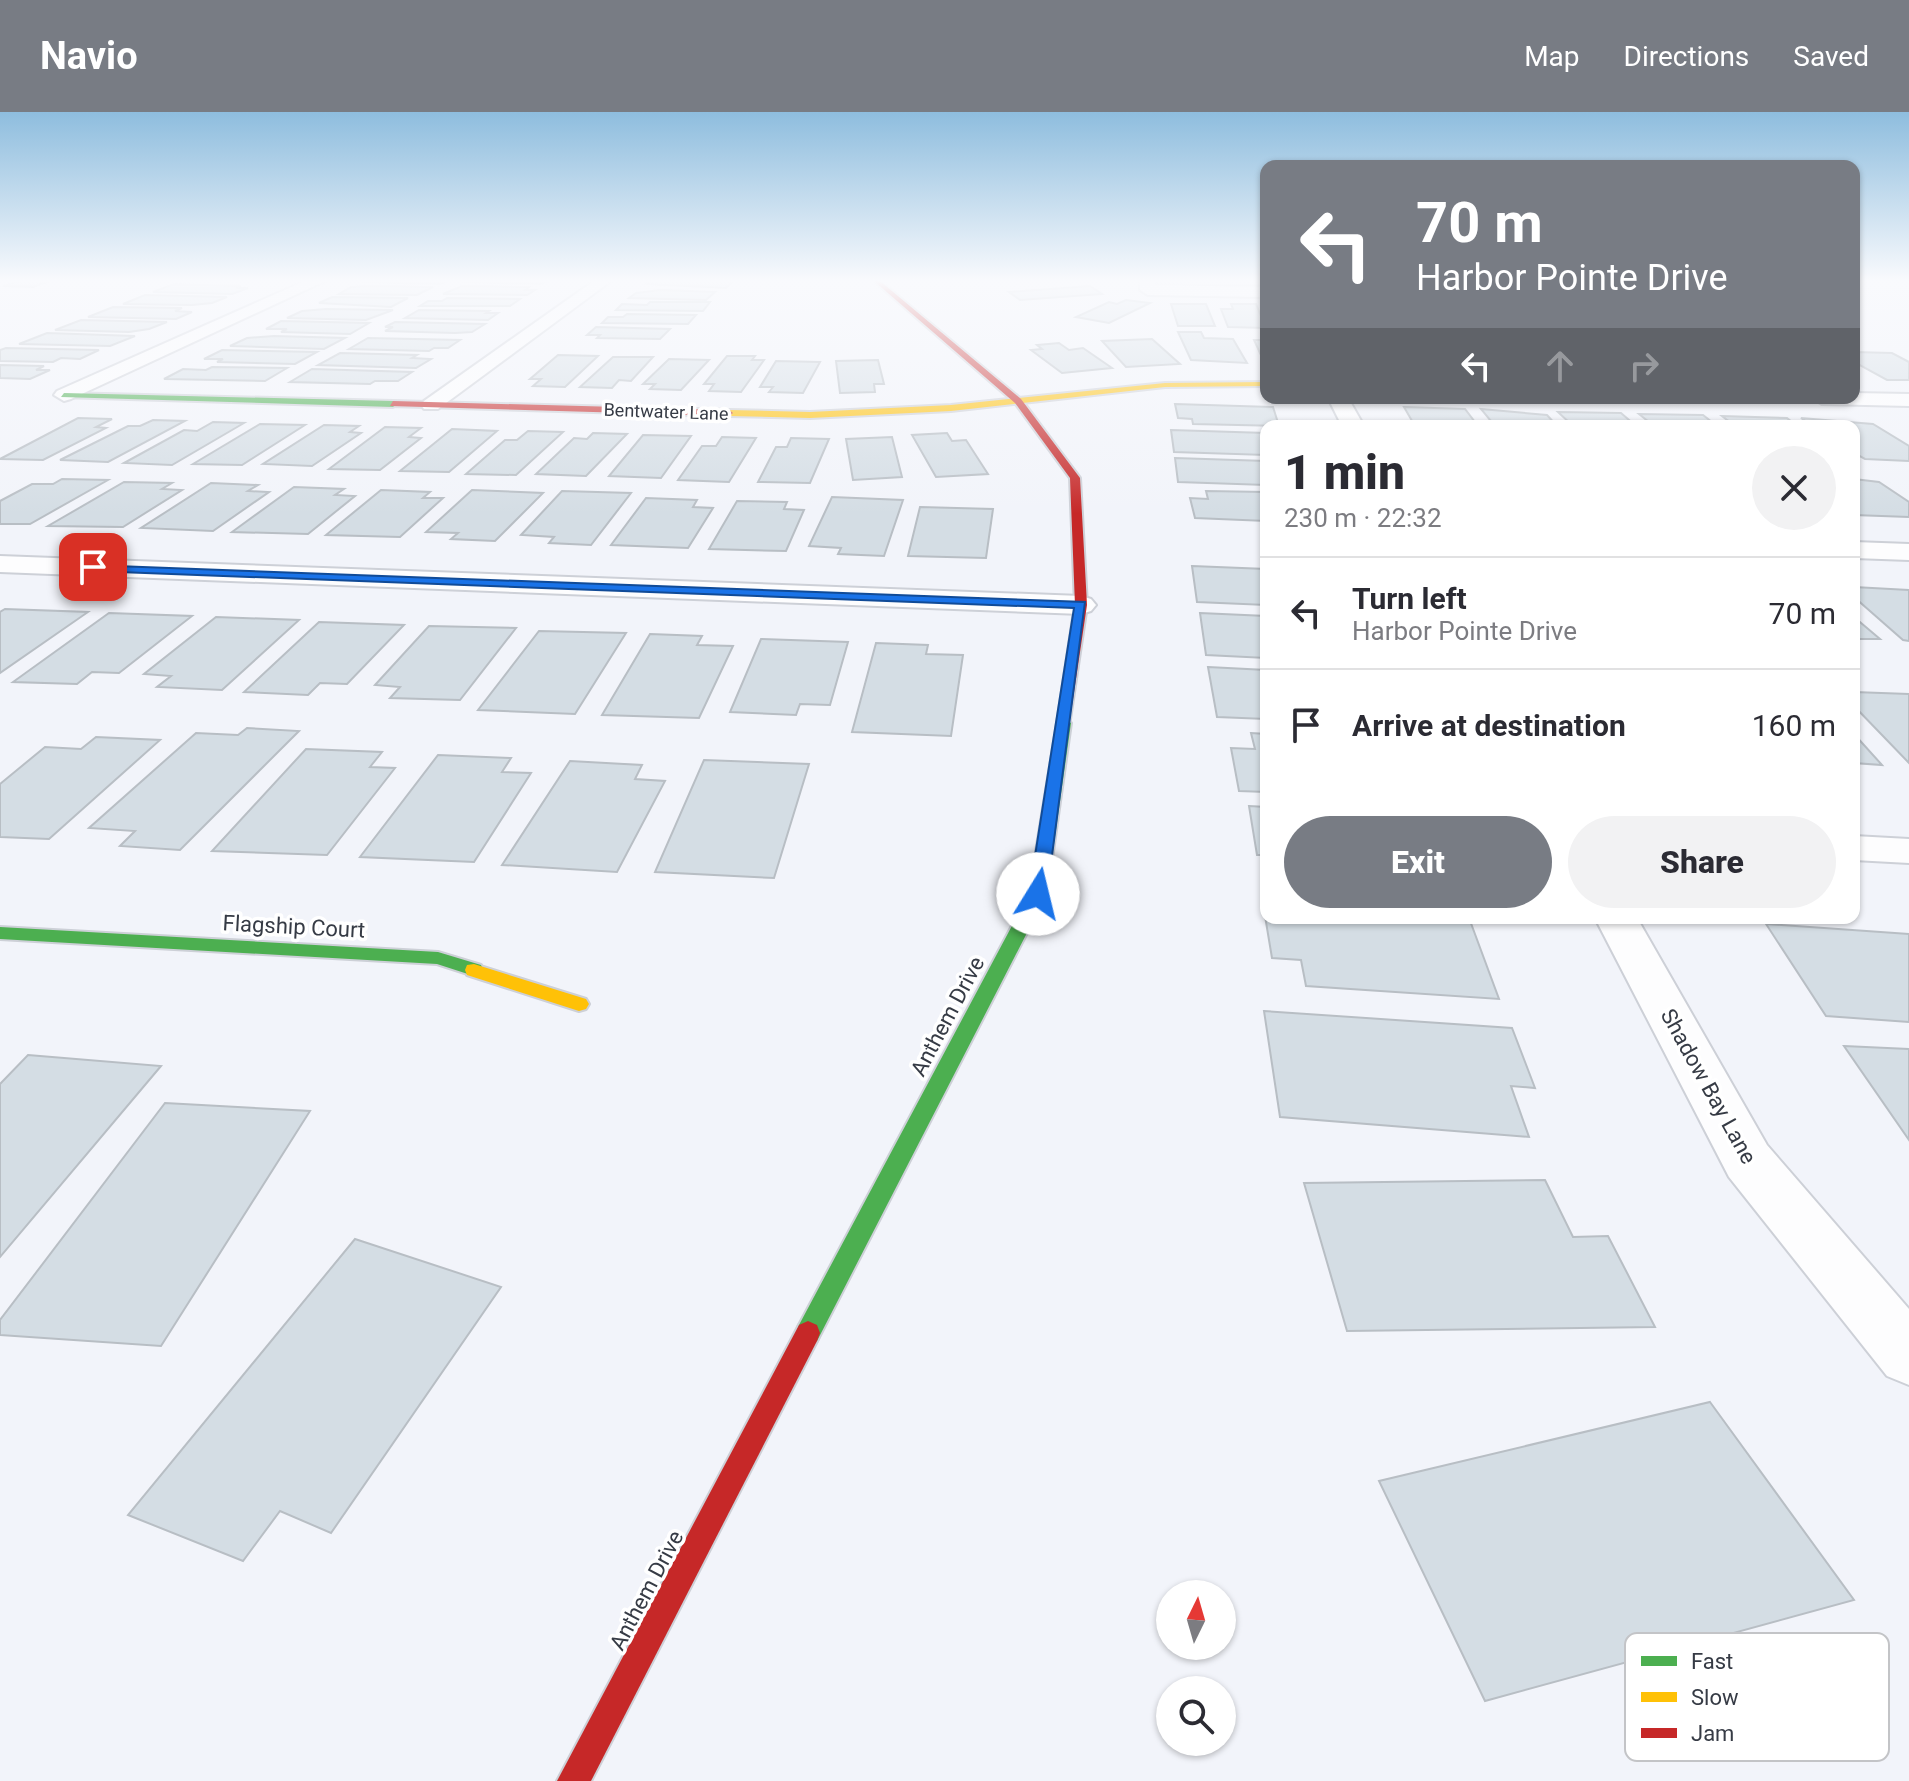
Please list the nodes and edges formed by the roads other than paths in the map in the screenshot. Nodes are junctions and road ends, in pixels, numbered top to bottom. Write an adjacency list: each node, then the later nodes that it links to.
1 (144, 359): 5 (street)
2 (495, 359): 9 (street)
3 (969, 359): 8 (street, Anthem Drive)
4 (1260, 384): 8 (street, Bentwater Lane)
5 (64, 395): 9 (street, Bentwater Lane)
6 (1860, 399): 7 (street)
7 (1909, 400)
8 (1018, 401): 9 (street, Bentwater Lane); 13 (street, Anthem Drive)
9 (431, 405)
10 (1860, 550): 11 (street)
11 (1909, 552)
12 (0, 564): 13 (street)
13 (1081, 605): 20 (street, Anthem Drive)
14 (1860, 848): 15 (street)
15 (1909, 851)
16 (1619, 924): 19 (street, Shadow Bay Lane)
17 (0, 933): 18 (street, Flagship Court)
18 (579, 1004)
19 (1909, 1355)
20 (573, 1781)

